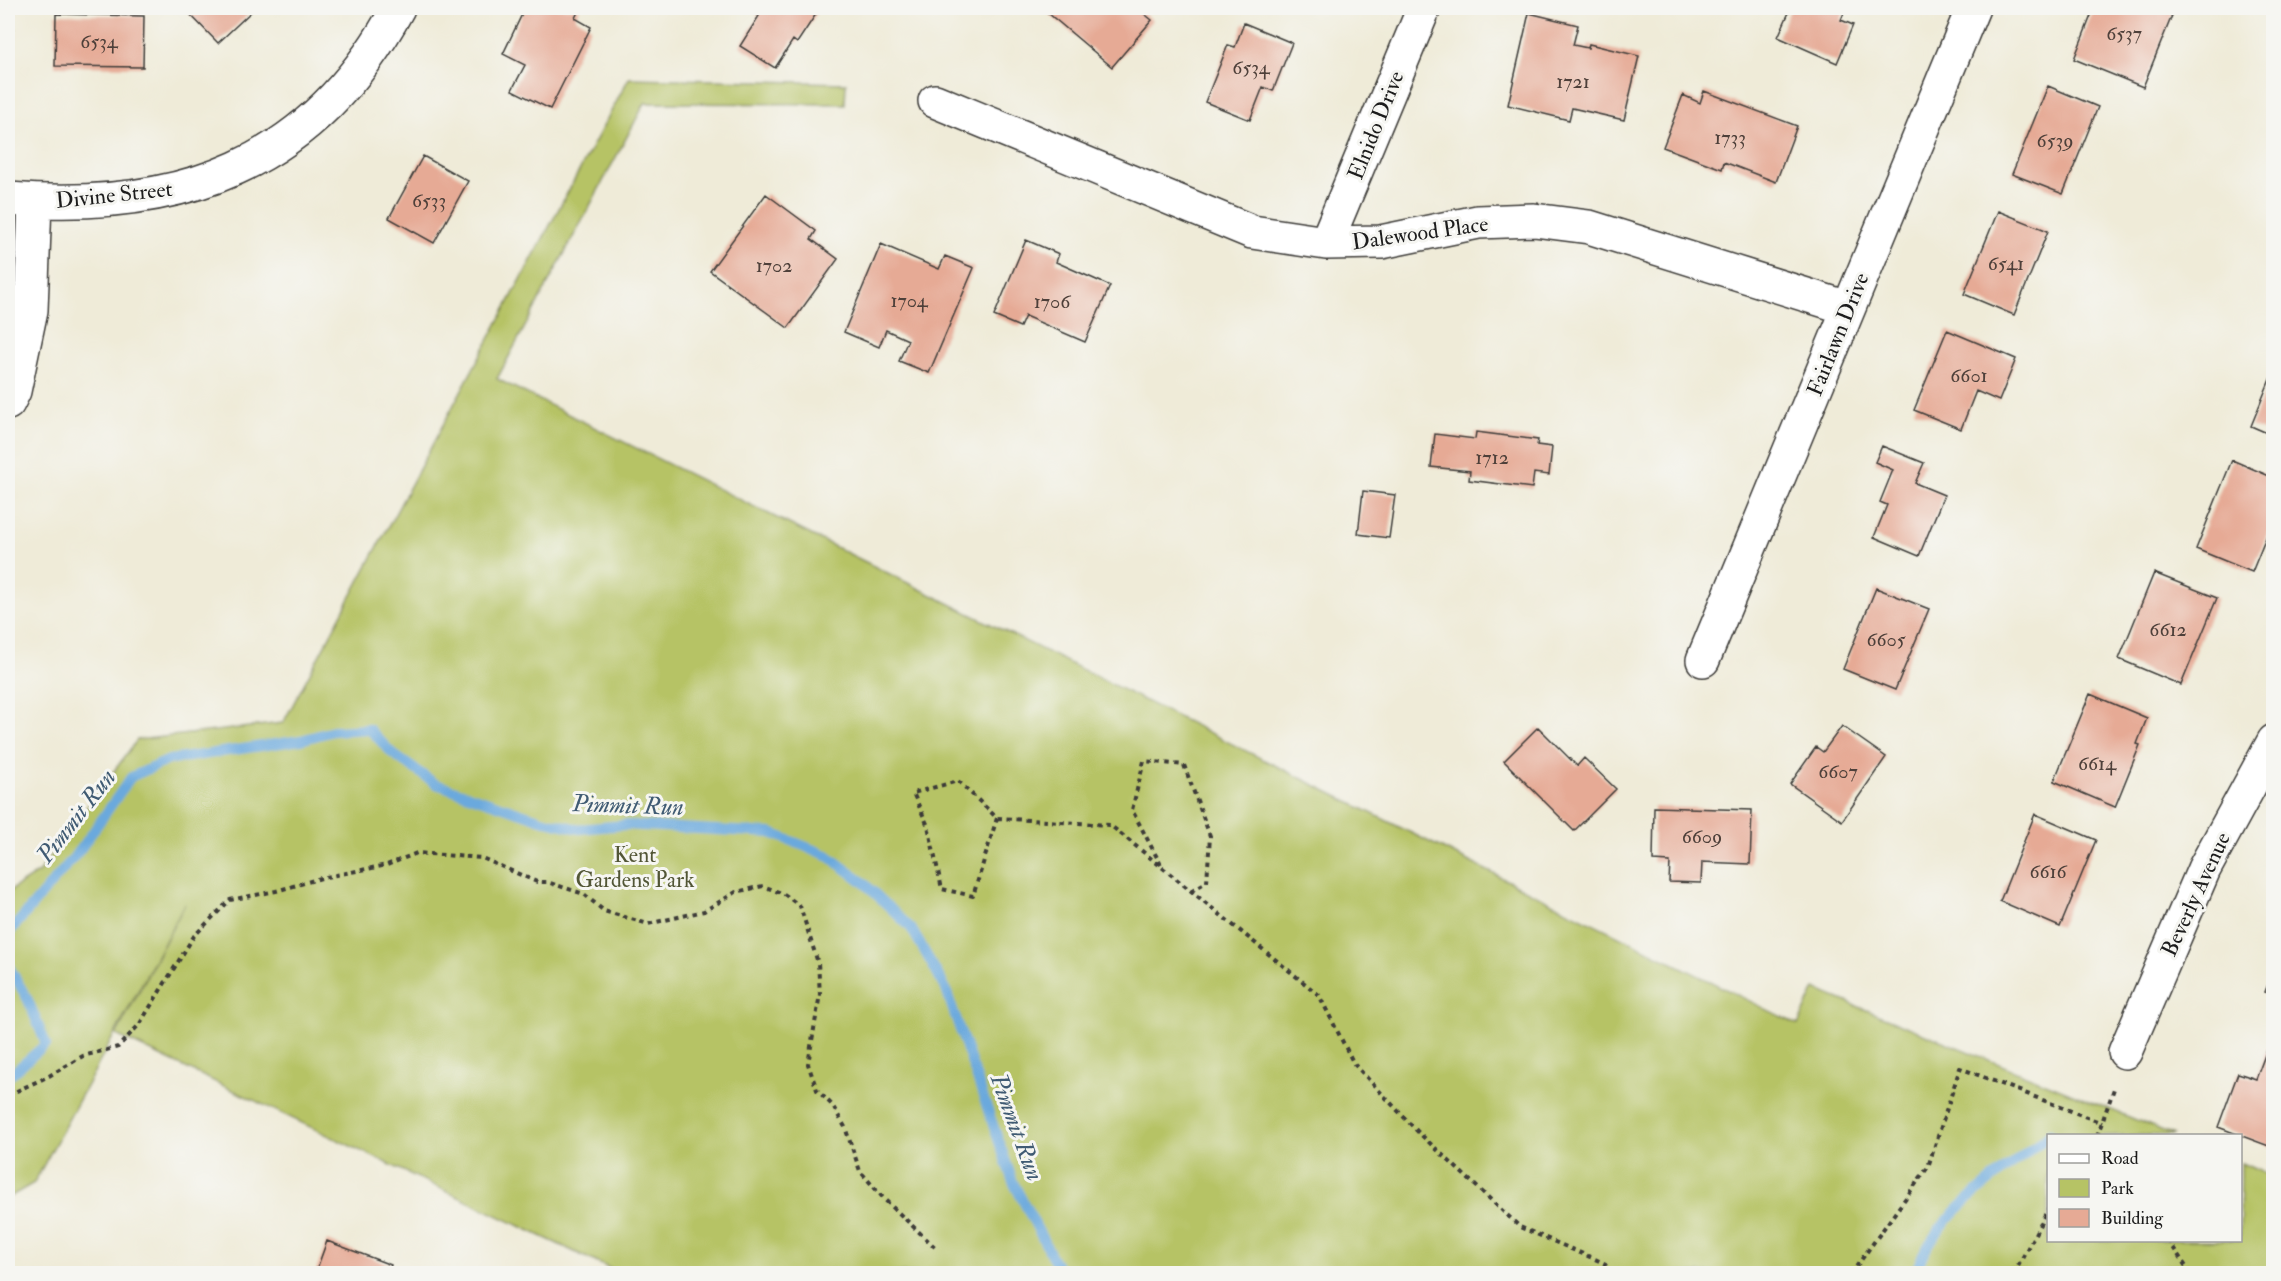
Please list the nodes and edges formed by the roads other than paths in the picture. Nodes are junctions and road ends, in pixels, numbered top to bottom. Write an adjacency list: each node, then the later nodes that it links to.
1 (399, 8): 5 (street, Divine Street)
2 (1424, 8): 6 (street, Elnido Drive)
3 (1973, 8): 7 (street, Fairlawn Drive)
4 (935, 101): 6 (street, Dalewood Place)
5 (21, 200): 8 (street)
6 (1326, 243): 7 (street, Dalewood Place)
7 (1848, 308): 9 (street, Fairlawn Drive)
8 (8, 403)
9 (1703, 660)
10 (2274, 741): 11 (street, Beverly Avenue)
11 (2126, 1052)

